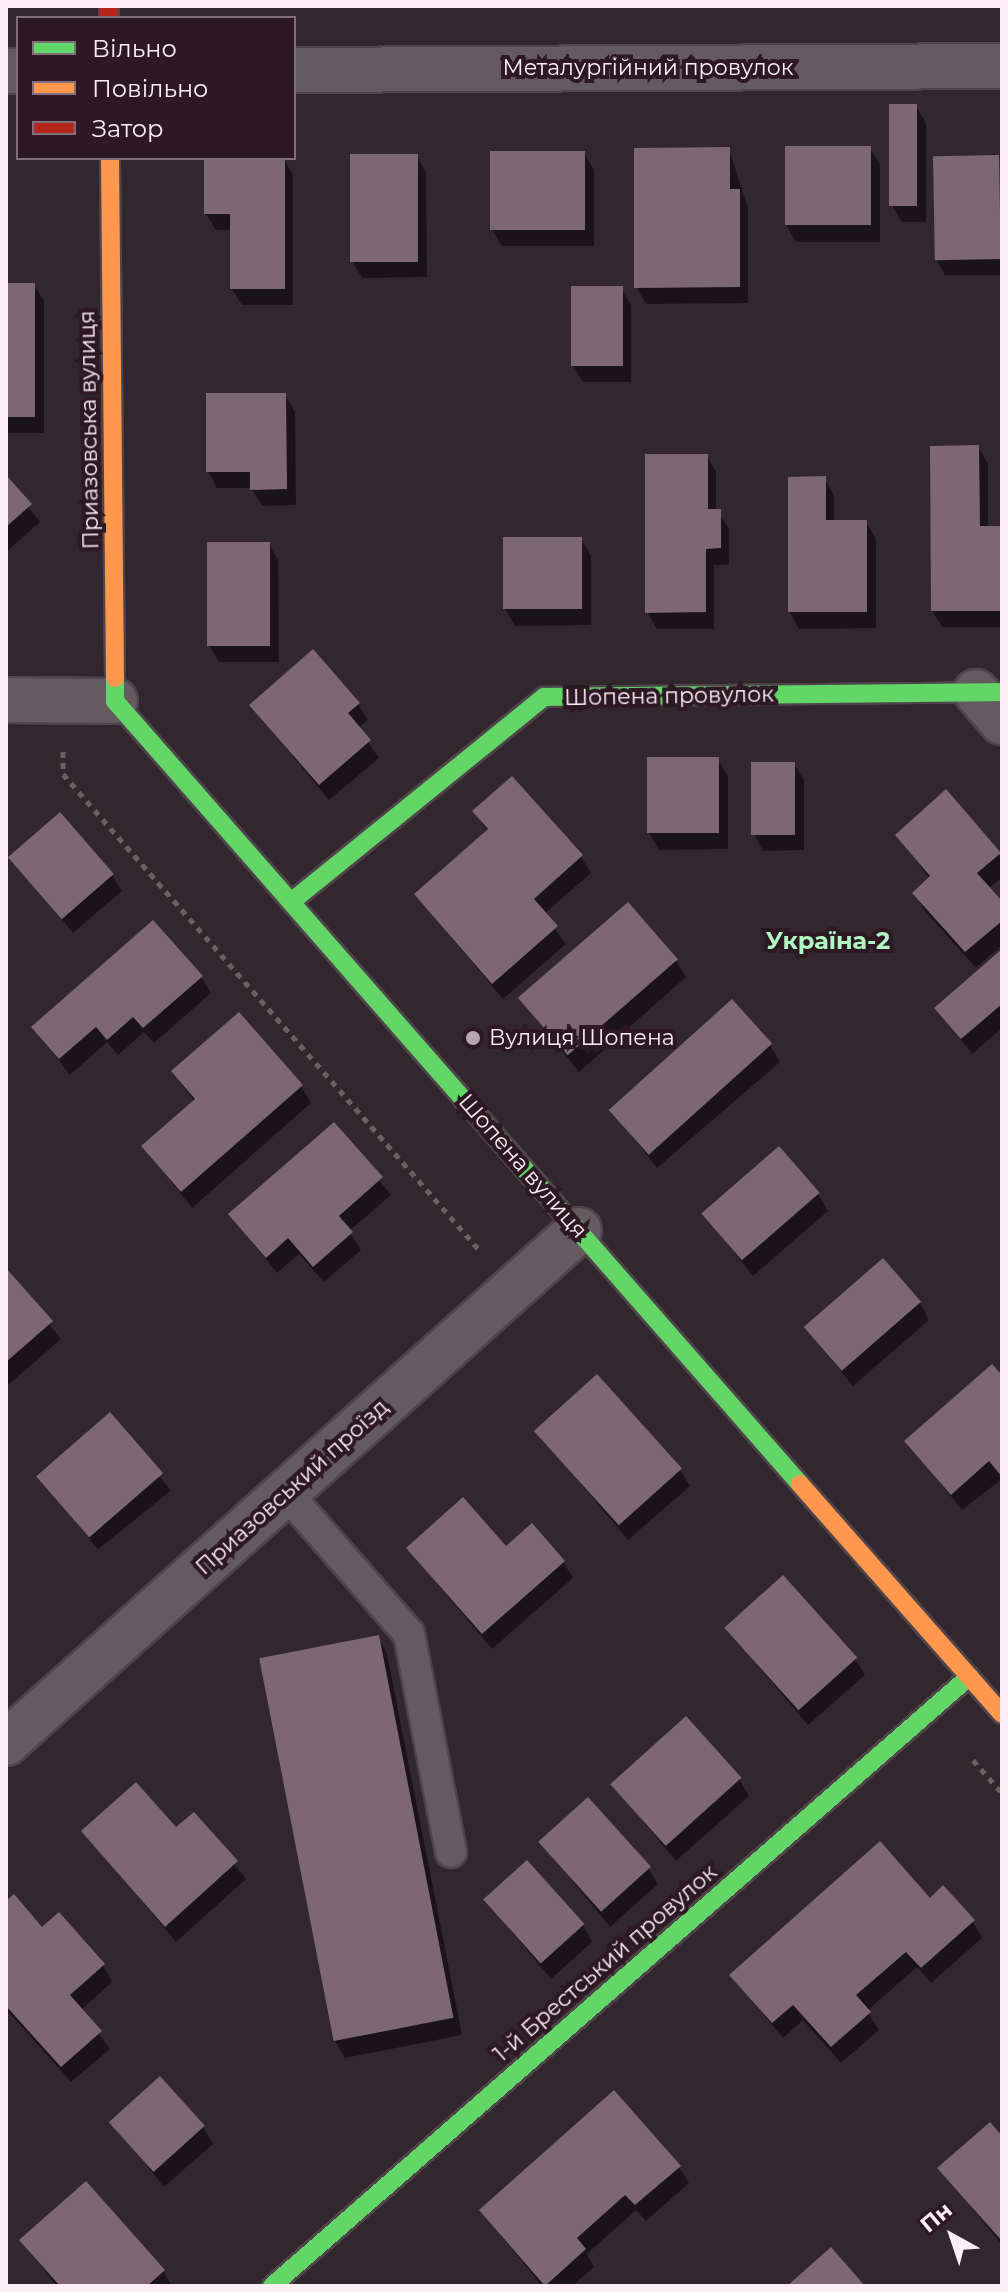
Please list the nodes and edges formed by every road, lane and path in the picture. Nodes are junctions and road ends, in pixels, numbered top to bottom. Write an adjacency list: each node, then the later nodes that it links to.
1 (1002, 66): 2 (street, Металургійний провулок)
2 (296, 70)
3 (110, 160): 5 (street, Приазовська вулиця)
4 (6, 700): 5 (street)
5 (115, 701): 8 (street, Шопена вулиця)
6 (993, 702): 8 (street, Шопена провулок)
7 (63, 774): 10 (path)
8 (291, 902): 9 (street, Шопена вулиця)
9 (579, 1230): 10 (street, Приазовський проїзд); 12 (street, Шопена вулиця)
10 (513, 1289): 11 (street, Приазовський проїзд)
11 (286, 1493): 14 (street, Приазовський проїзд); 15 (lane)
12 (969, 1677): 13 (street, Шопена вулиця); 16 (street, 1-й Брестський провулок)
13 (1002, 1714)
14 (6, 1743)
15 (451, 1852)
16 (272, 2286)

